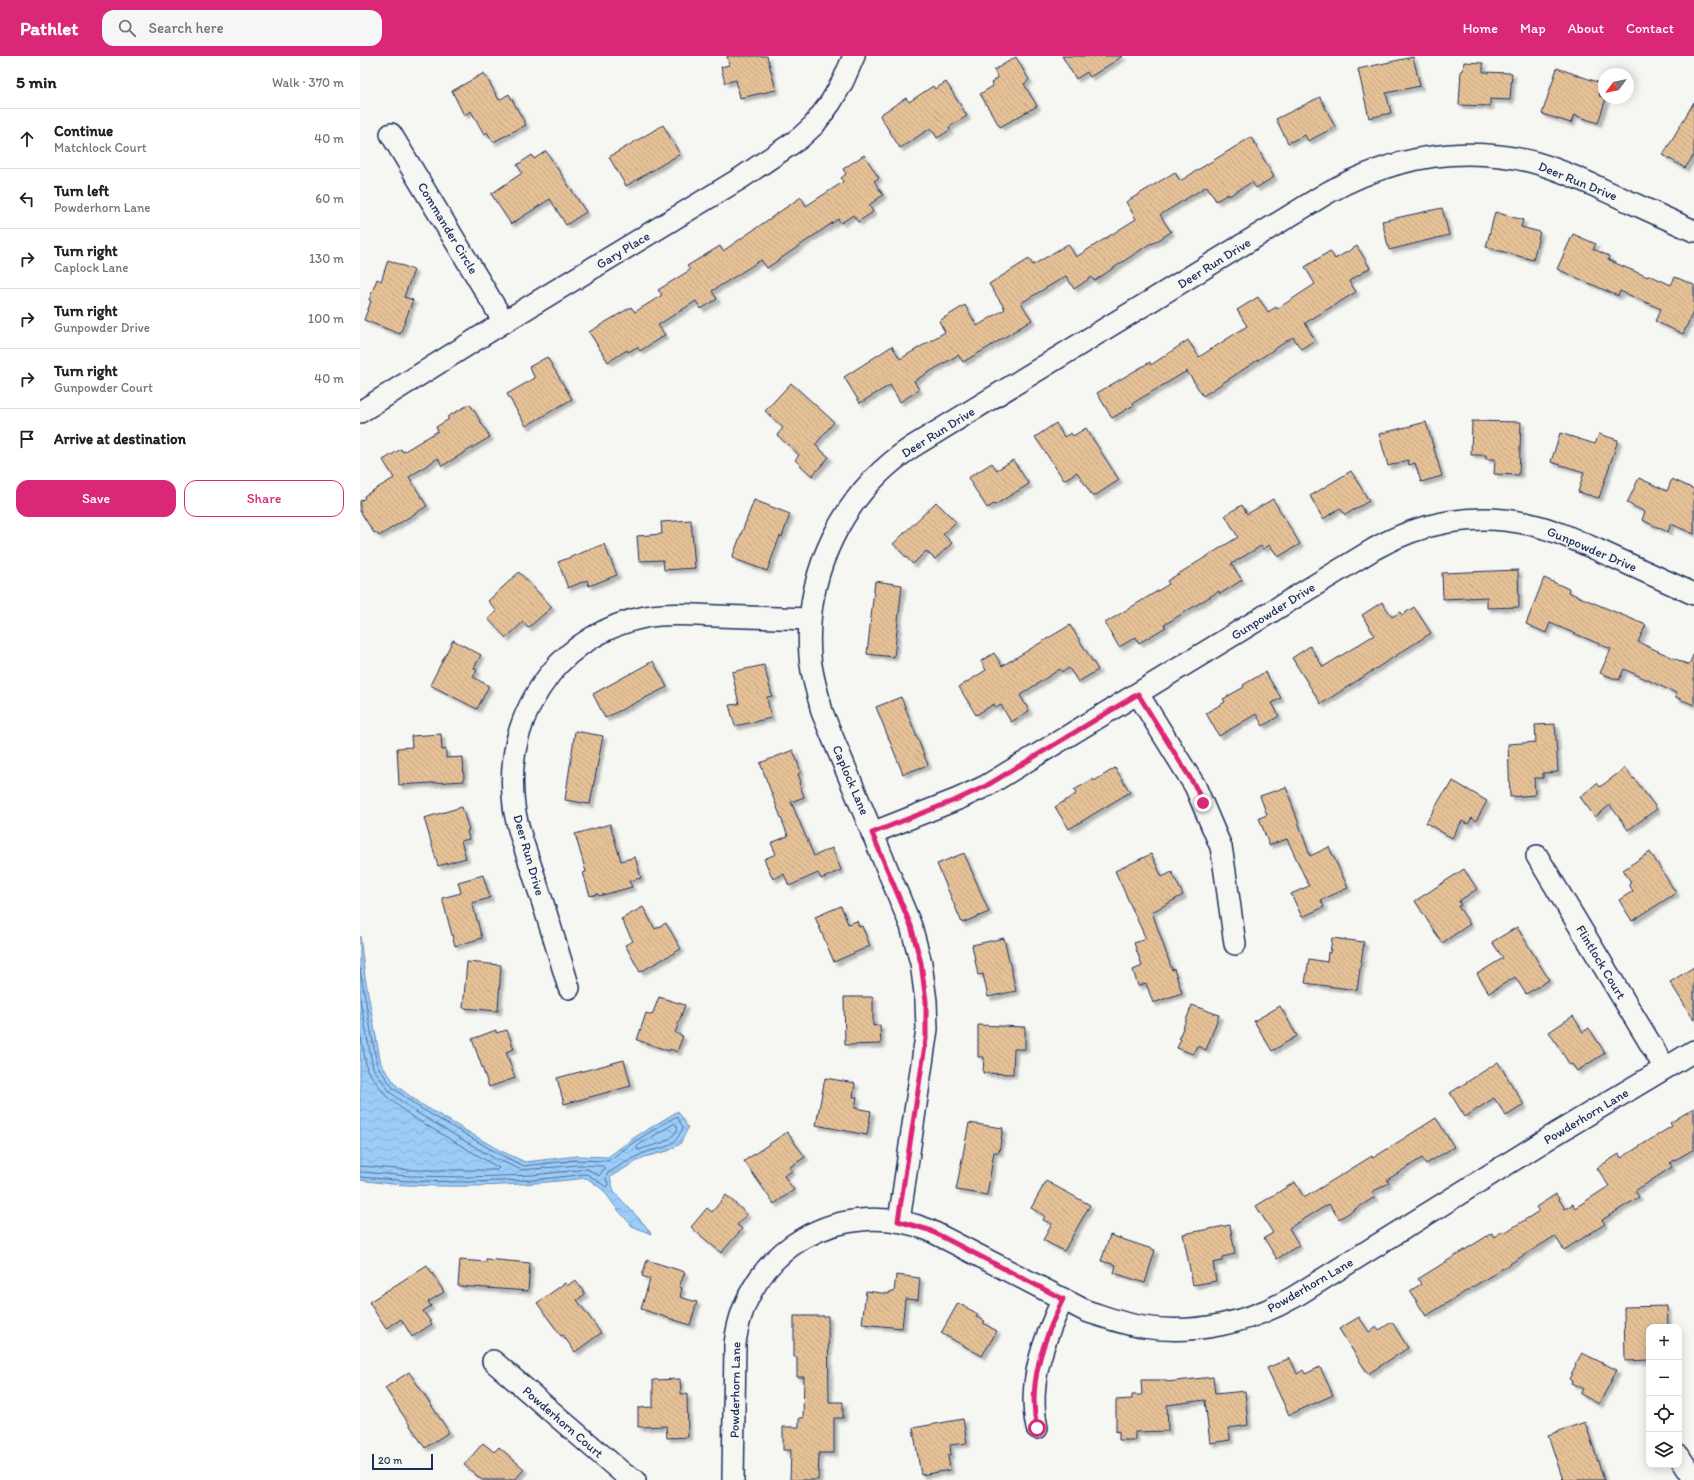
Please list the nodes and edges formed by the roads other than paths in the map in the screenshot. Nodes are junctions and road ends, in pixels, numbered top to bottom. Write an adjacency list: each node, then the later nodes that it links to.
1 (854, 56): 4 (street, Gary Place)
2 (391, 134): 4 (street, Commander Circle)
3 (1694, 231): 7 (street, Deer Run Drive)
4 (504, 322): 5 (street, Gary Place)
5 (360, 412)
6 (1694, 594): 8 (street, Gunpowder Drive)
7 (810, 619): 9 (street, Caplock Lane); 12 (street, Deer Run Drive)
8 (1138, 694): 9 (street, Gunpowder Drive); 11 (street)
9 (872, 833): 15 (street, Caplock Lane)
10 (1537, 856): 14 (street, Flintlock Court)
11 (1235, 944)
12 (569, 988)
13 (1694, 1051): 14 (street, Powderhorn Lane)
14 (1665, 1068): 16 (street, Powderhorn Lane)
15 (898, 1221): 16 (street, Powderhorn Lane); 21 (street, Powderhorn Lane)
16 (1063, 1299): 18 (street)
17 (493, 1360): 20 (street, Powderhorn Court)
18 (1037, 1428)
19 (1682, 1461): 22 (street)
20 (635, 1480)
21 (734, 1480)
22 (1694, 1480)

